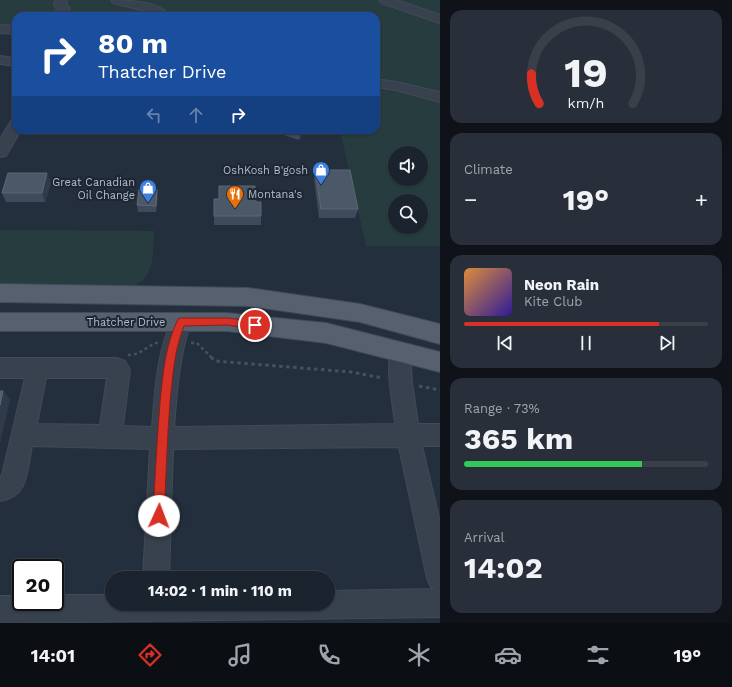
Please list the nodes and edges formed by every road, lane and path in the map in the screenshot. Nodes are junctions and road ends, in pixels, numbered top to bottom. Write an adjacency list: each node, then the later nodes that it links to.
1 (61, 0): 4 (lane)
2 (117, 0): 5 (lane)
3 (385, 0): 6 (lane)
4 (63, 12)
5 (156, 12)
6 (440, 19)
7 (0, 29): 8 (lane)
8 (12, 30)
9 (0, 60): 10 (lane)
10 (12, 62)
11 (380, 84): 12 (lane)
12 (440, 97)
13 (12, 132): 14 (lane)
14 (0, 152)
15 (0, 293): 18 (main road)
16 (0, 322): 17 (main road, Thatcher Drive)
17 (177, 332): 19 (main road, Thatcher Drive); 20 (path); 24 (path); 30 (lane)
18 (440, 334)
19 (400, 352): 21 (main road, Thatcher Drive); 24 (lane)
20 (124, 356)
21 (440, 362)
22 (38, 367): 23 (lane); 26 (lane); 29 (lane)
23 (0, 368)
24 (401, 382): 25 (path); 27 (lane)
25 (440, 390)
26 (23, 435): 29 (lane); 31 (lane)
27 (408, 435): 28 (lane); 30 (lane); 33 (lane)
28 (440, 435)
29 (110, 436): 30 (lane)
30 (162, 438): 32 (lane)
31 (0, 489)
32 (156, 571)
33 (440, 578)
34 (440, 603): 36 (lane)
35 (0, 610): 36 (lane)
36 (155, 612)

